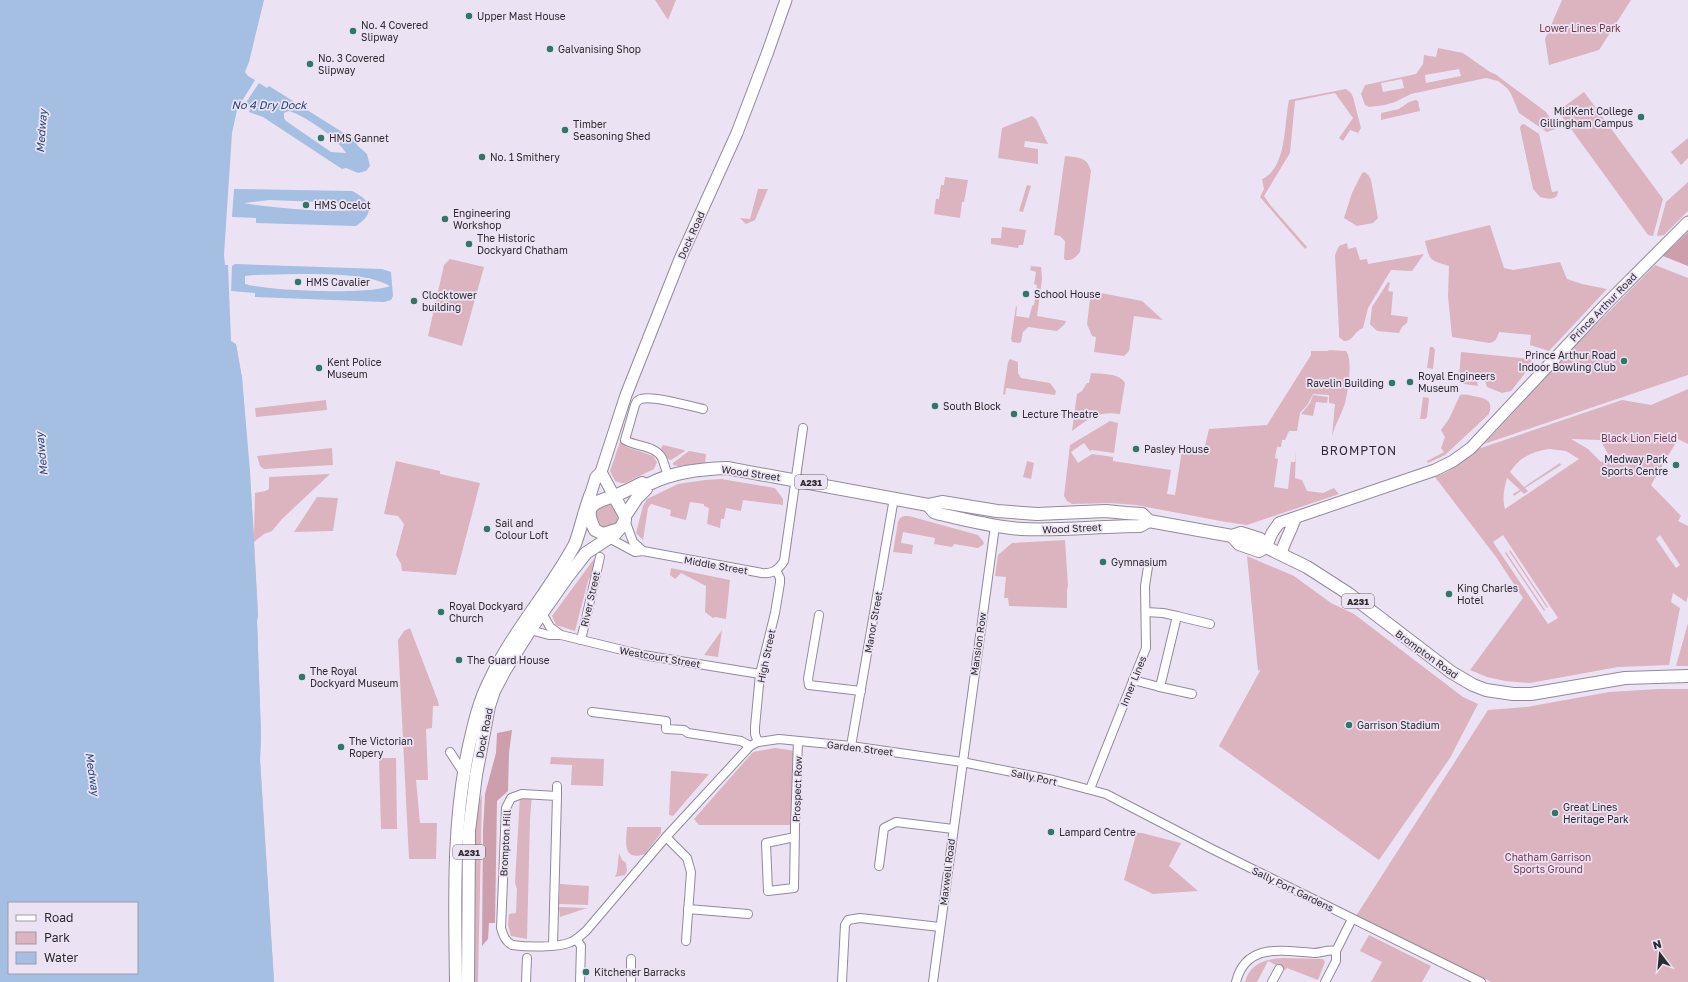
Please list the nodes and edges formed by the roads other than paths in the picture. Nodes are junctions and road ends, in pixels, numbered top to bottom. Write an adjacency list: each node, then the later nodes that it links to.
1 (786, 0): 5 (main road, Dock Road)
2 (1688, 222): 15 (main road, Prince Arthur Road)
3 (703, 409): 6 (street)
4 (803, 428): 7 (street)
5 (601, 472): 9 (main road); 12 (main road, Dock Road)
6 (668, 476): 7 (main road, Wood Street / A231); 8 (main road, Wood Street)
7 (795, 480): 10 (main road, Wood Street / A231); 27 (street)
8 (647, 485): 9 (main road, Wood Street); 17 (main road, Wood Street)
9 (614, 496): 12 (main road, Wood Street); 17 (main road)
10 (894, 498): 11 (main road, Wood Street / A231); 40 (street, Manor Street)
11 (928, 505): 13 (main road, Wood Street / A231); 19 (main road, Wood Street / A231)
12 (590, 506): 17 (main road); 18 (main road, Dock Road); 18 (main road, Dock Road / A231)
13 (997, 511): 14 (main road, Wood Street / A231); 19 (main road)
14 (1050, 514): 16 (main road, Wood Street / A231); 20 (main road)
15 (1294, 519): 22 (main road, Prince Arthur Road); 24 (main road)
16 (1149, 521): 20 (main road, Wood Street / A231); 22 (main road, Wood Street / A231)
17 (623, 522): 21 (main road, Dock Road / A231); 23 (street)
18 (582, 526): 47 (main road, Dock Road / A231)
19 (995, 526): 20 (main road, Wood Street / A231); 49 (street, Mansion Row)
20 (1051, 530)
21 (609, 538): 23 (street, Middle Street); 29 (main road, Dock Road / A231)
22 (1266, 547): 24 (main road, Wood Street / A231)
23 (643, 551): 27 (street, Middle Street)
24 (1281, 554): 37 (main road, Brompton Road / A231)
25 (600, 557): 35 (street, River Street)
26 (1148, 567): 28 (street, Inner Lines)
27 (776, 570): 36 (street, High Street)
28 (1146, 612): 31 (street); 38 (street, Inner Lines)
29 (542, 613): 33 (main road, Dock Road / A231); 34 (street, Westcourt Street)
30 (819, 615): 40 (street)
31 (1177, 616): 32 (street); 39 (street)
32 (1210, 624)
33 (530, 630): 34 (street, Westcourt Street); 48 (main road, Dock Road / A231)
34 (561, 635): 35 (street, Westcourt Street)
35 (581, 640): 36 (street, Westcourt Street)
36 (760, 674): 44 (street, High Street)
37 (1688, 676)
38 (1133, 680): 39 (street); 53 (street, Inner Lines)
39 (1160, 687): 41 (street)
40 (861, 691): 46 (street, Manor Street)
41 (1192, 694)
42 (592, 712): 45 (street)
43 (798, 741): 44 (street, Garden Street); 46 (street, Garden Street); 58 (street, Prospect Row)
44 (758, 742): 45 (street, Brompton Hill)
45 (750, 746): 57 (street, Brompton Hill)
46 (851, 746): 49 (street, Garden Street)
47 (466, 759): 48 (street); 50 (main road, Dock Road / A231); 50 (street)
48 (479, 761): 51 (main road, Dock Road / A231)
49 (962, 762): 53 (street, Sally Port); 56 (street, Maxwell Road)
50 (463, 772): 51 (street); 71 (main road, Dock Road / A231)
51 (476, 776): 72 (main road, Dock Road / A231)
52 (557, 786): 55 (street)
53 (1090, 789): 54 (street, Sally Port)
54 (1106, 794): 62 (street, Sally Port Gardens)
55 (557, 796): 66 (street); 66 (street, Brompton Hill)
56 (953, 829): 59 (street); 63 (street, Maxwell Road)
57 (666, 837): 60 (street); 64 (street, Brompton Hill)
58 (796, 837): 58 (street, Prospect Row)
59 (879, 866)
60 (688, 908): 61 (street); 65 (street)
61 (748, 914)
62 (1352, 919): 67 (street); 81 (street, Sally Port Gardens)
63 (940, 927): 76 (street); 77 (street, Maxwell Road)
64 (576, 939): 66 (street, Brompton Hill); 74 (street)
65 (686, 941)
66 (553, 945)
67 (1336, 951): 78 (street); 80 (street)
68 (526, 958): 73 (street)
69 (631, 959): 75 (street)
70 (1279, 969): 79 (street)
71 (456, 982)
72 (468, 982)
73 (526, 982)
74 (580, 982)
75 (631, 982)
76 (842, 982)
77 (933, 982)
78 (1236, 982)
79 (1272, 982)
80 (1325, 982)
81 (1481, 982)

